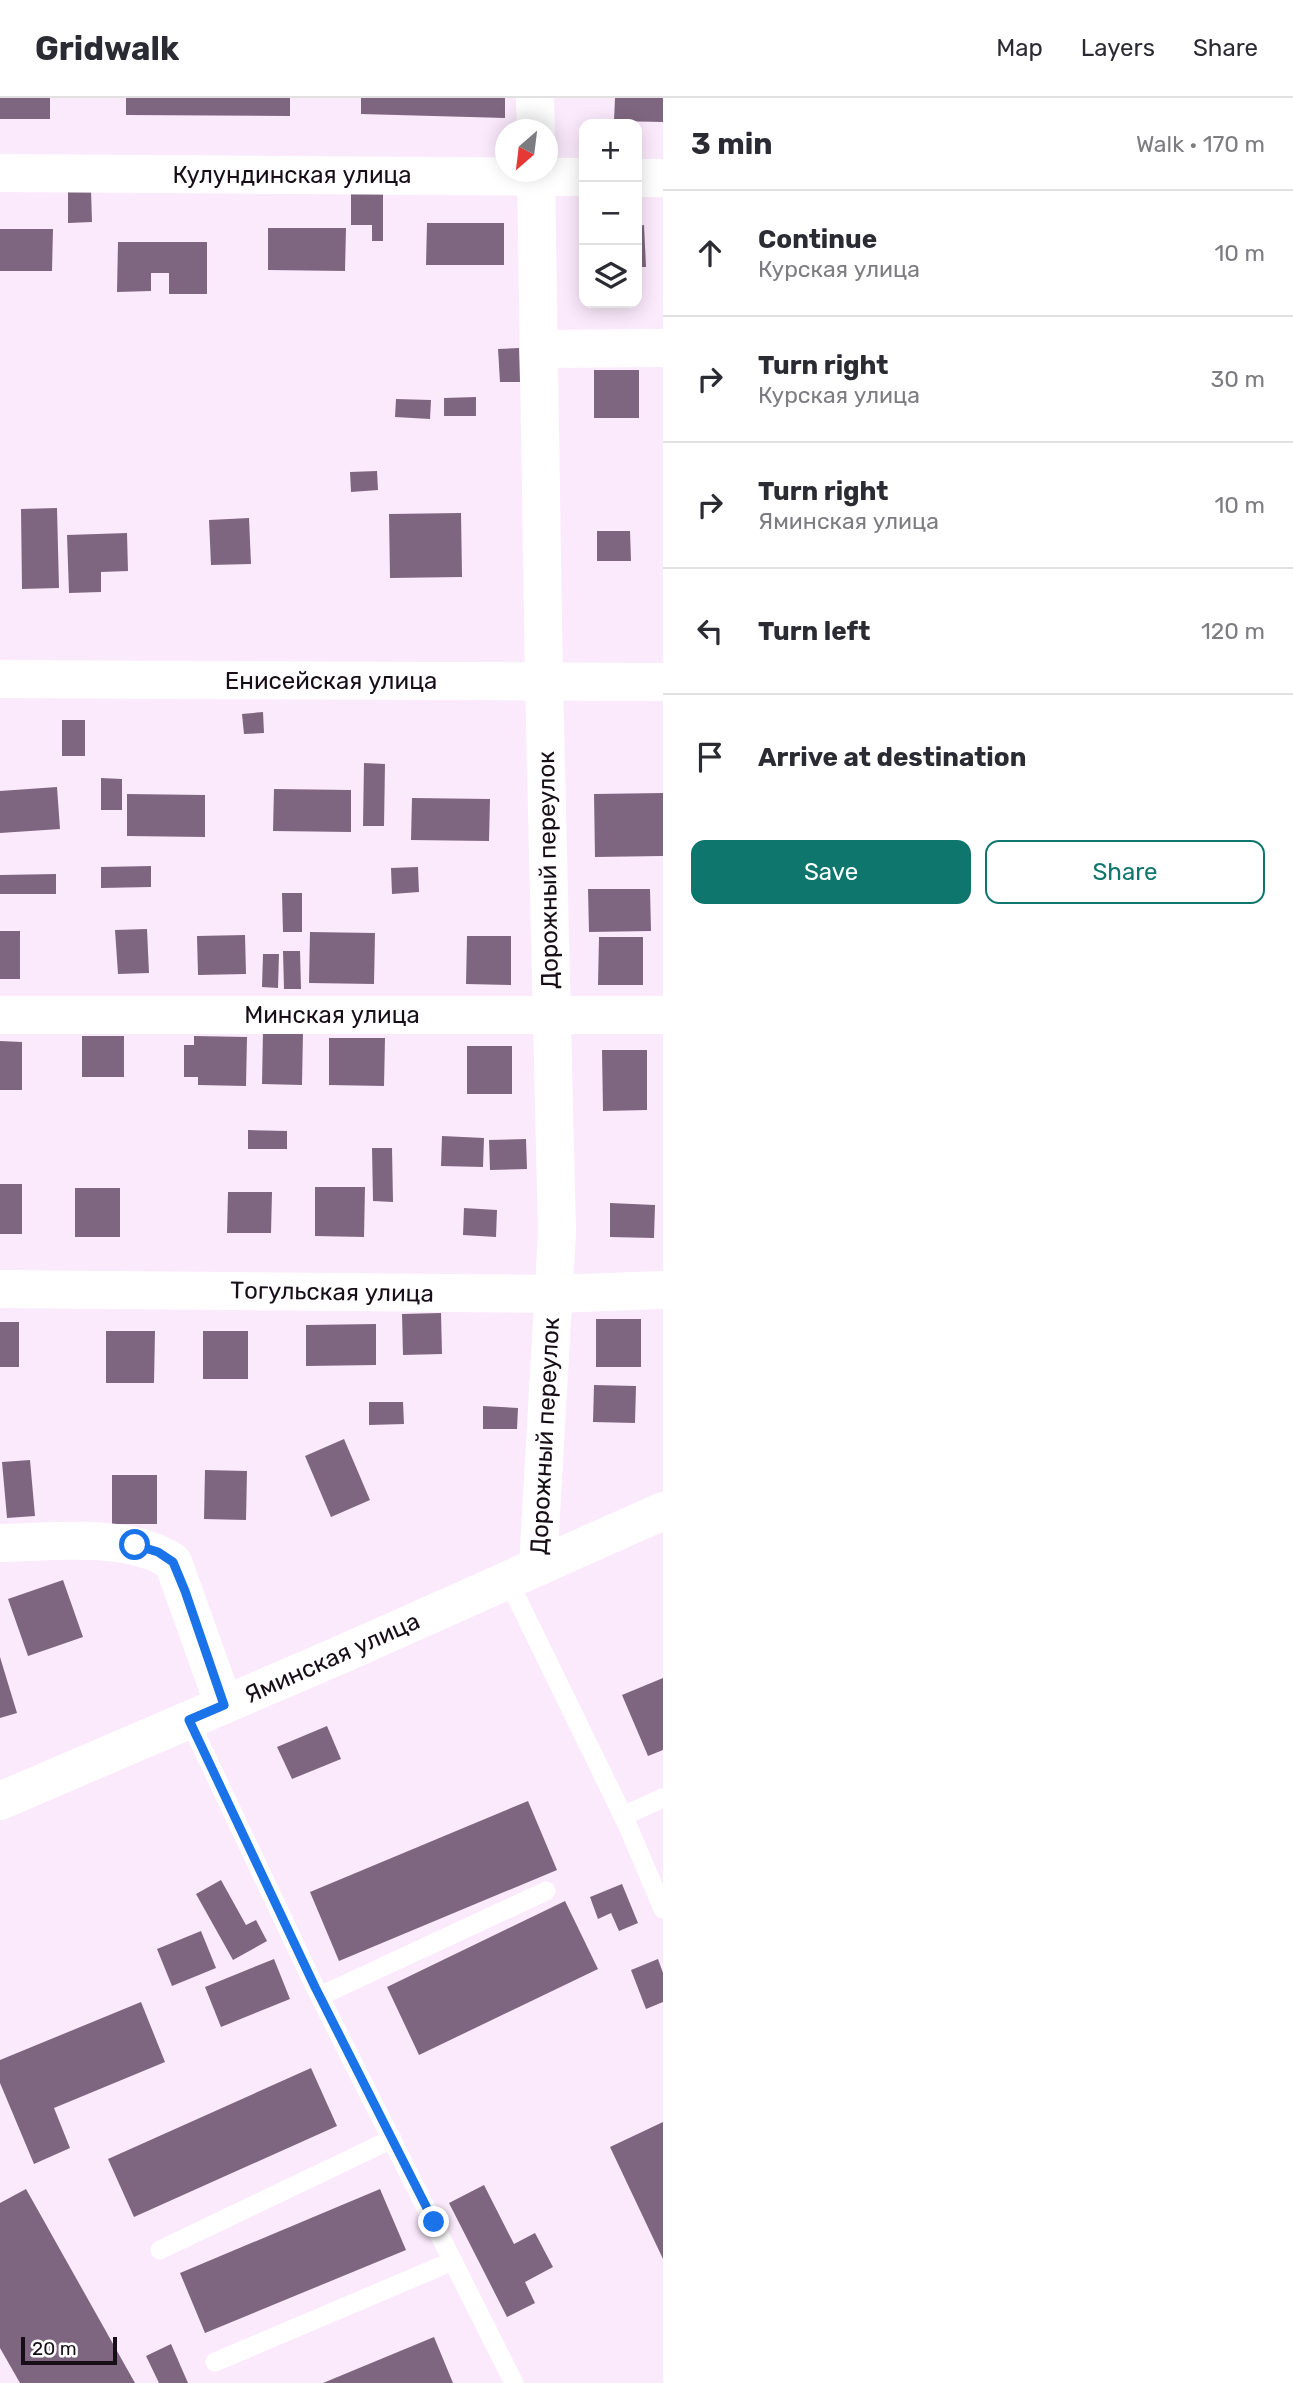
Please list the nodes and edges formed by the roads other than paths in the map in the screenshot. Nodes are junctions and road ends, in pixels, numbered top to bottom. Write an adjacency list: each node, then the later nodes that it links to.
1 (535, 98): 2 (street)
2 (536, 119)
3 (0, 173): 4 (street, Кулундинская улица)
4 (495, 174)
5 (558, 175): 6 (street, Кулундинская улица)
6 (579, 177)
7 (642, 178): 8 (street)
8 (663, 178)
9 (536, 182): 11 (street, Дорожный переулок)
10 (663, 348): 11 (street)
11 (539, 349): 13 (street, Дорожный переулок)
12 (0, 679): 13 (street, Енисейская улица)
13 (544, 682): 14 (street, Енисейская улица); 16 (street, Дорожный переулок)
14 (663, 682)
15 (0, 1015): 16 (street, Минская улица)
16 (552, 1015): 17 (street, Минская улица); 20 (street, Дорожный переулок)
17 (663, 1015)
18 (0, 1289): 20 (street, Тогульская улица)
19 (663, 1290): 20 (street, Тогульская улица)
20 (553, 1294): 23 (street, Дорожный переулок)
21 (663, 1511): 23 (street, Яминская улица)
22 (0, 1543): 24 (street)
23 (523, 1574): 24 (street, Яминская улица); 28 (lane)
24 (224, 1705): 25 (street, Яминская улица)
25 (189, 1720): 27 (street, Яминская улица); 31 (lane)
26 (663, 1798): 28 (lane)
27 (0, 1801)
28 (622, 1816): 30 (lane)
29 (546, 1891): 31 (lane)
30 (663, 1909)
31 (320, 1996): 32 (lane)
32 (392, 2139): 33 (lane); 34 (lane)
33 (160, 2250)
34 (453, 2260): 35 (lane); 36 (lane)
35 (215, 2362)
36 (512, 2383)

